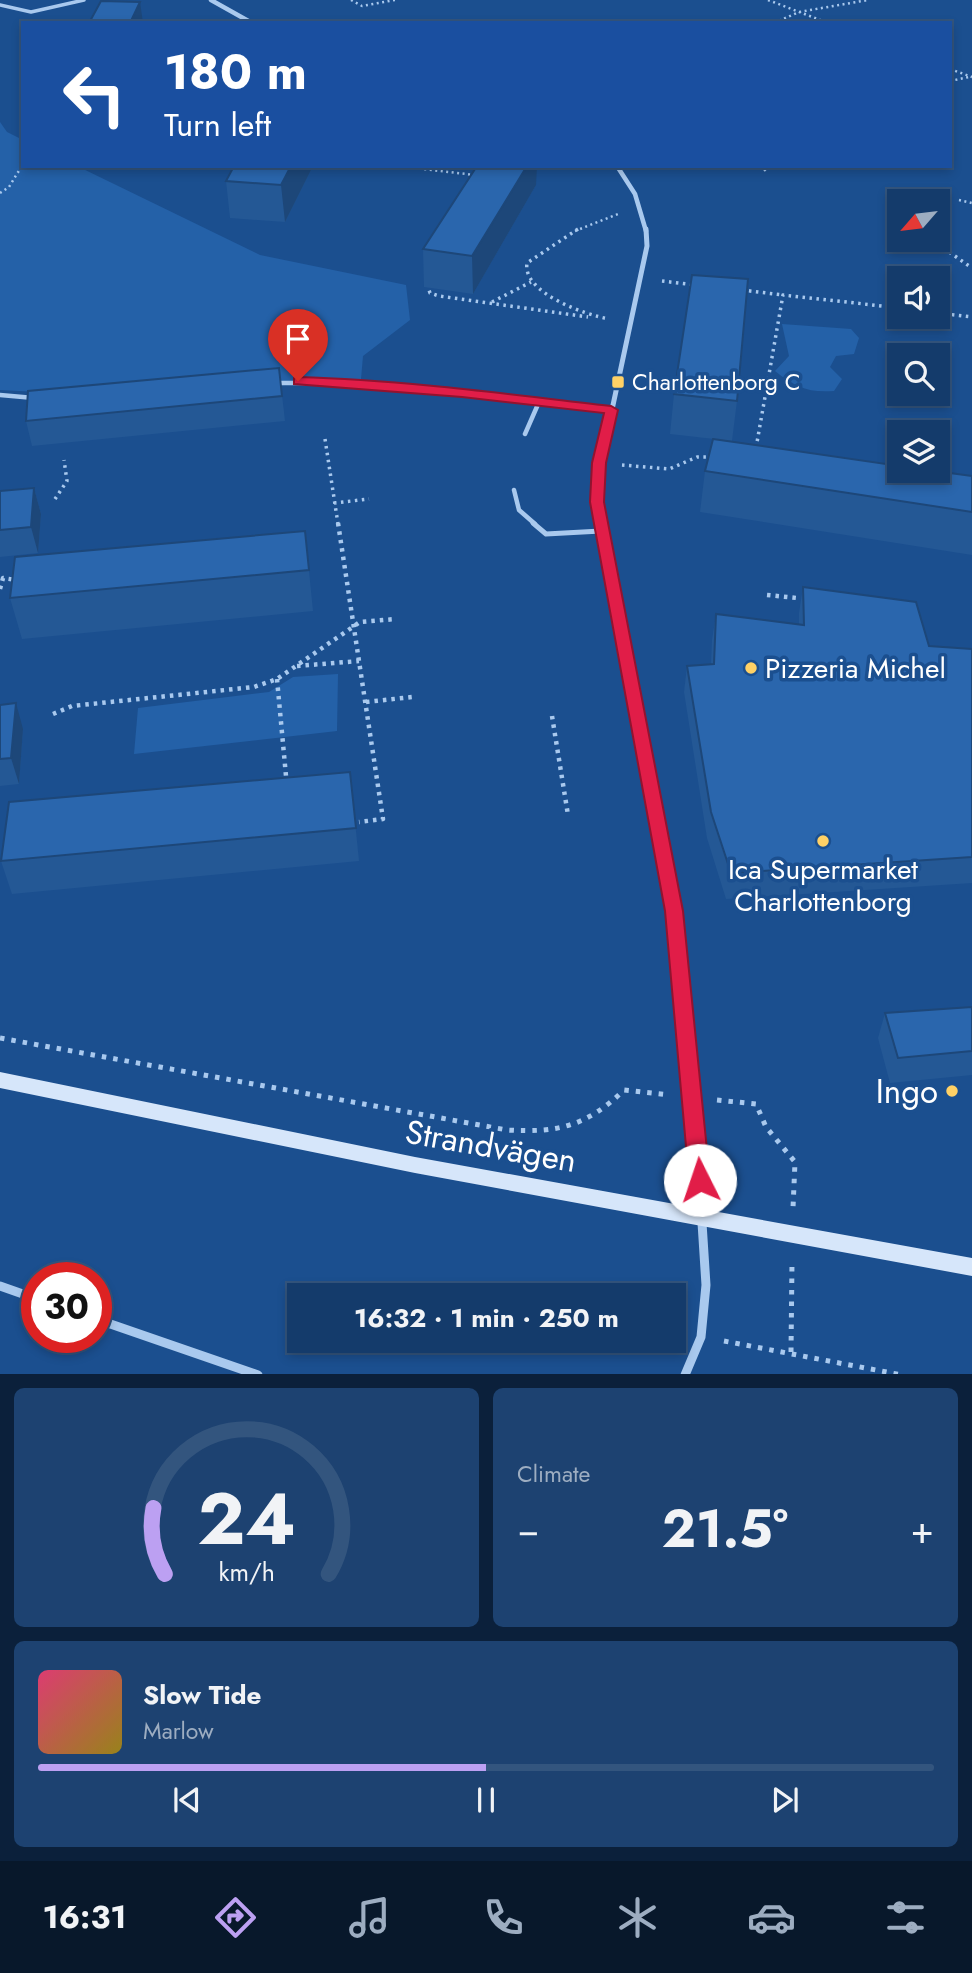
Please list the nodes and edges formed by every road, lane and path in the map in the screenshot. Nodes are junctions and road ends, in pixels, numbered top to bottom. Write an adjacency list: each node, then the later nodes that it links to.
1 (84, 0): 7 (lane)
2 (211, 0): 9 (street)
3 (351, 0): 4 (path)
4 (395, 0)
5 (768, 0): 8 (path)
6 (868, 0): 8 (path)
7 (0, 5)
8 (799, 12): 10 (path); 11 (path)
9 (248, 21)
10 (779, 21)
11 (823, 21)
12 (952, 70): 13 (path)
13 (971, 77): 14 (path)
14 (952, 81)
15 (21, 167): 21 (path)
16 (413, 168): 20 (path)
17 (618, 168): 24 (street)
18 (762, 168): 19 (path)
19 (767, 172)
20 (486, 177)
21 (0, 193)
22 (959, 200): 23 (path)
23 (972, 203)
24 (642, 207): 28 (street); 29 (path)
25 (949, 252): 26 (path)
26 (972, 268)
27 (427, 279): 33 (path)
28 (641, 279): 30 (path); 38 (street)
29 (531, 282): 33 (path); 37 (path)
30 (706, 286)
31 (731, 289): 32 (path)
32 (783, 295): 34 (path); 47 (path)
33 (490, 303): 37 (path)
34 (887, 307)
35 (950, 314): 36 (path)
36 (972, 317)
37 (596, 318): 38 (path)
38 (631, 322): 43 (street)
39 (271, 383): 42 (lane)
40 (0, 395): 41 (lane)
41 (42, 399)
42 (539, 402): 43 (lane); 44 (lane)
43 (611, 410): 49 (street)
44 (525, 434)
45 (325, 439): 53 (path)
46 (720, 457): 49 (path)
47 (755, 457)
48 (64, 460): 51 (path)
49 (599, 463): 54 (street)
50 (514, 490): 54 (lane)
51 (55, 499)
52 (369, 499): 53 (path)
53 (334, 503): 61 (path)
54 (601, 531): 74 (street)
55 (1, 578): 56 (path); 57 (path)
56 (28, 580)
57 (0, 589)
58 (767, 594): 59 (path)
59 (797, 598)
60 (396, 619): 61 (path)
61 (353, 626): 62 (path); 63 (path)
62 (359, 661): 63 (path); 66 (path)
63 (296, 666): 64 (path)
64 (277, 679): 67 (path); 69 (path)
65 (412, 697): 66 (path)
66 (366, 702): 71 (path)
67 (52, 713)
68 (552, 716): 70 (path)
69 (286, 776)
70 (568, 815)
71 (359, 822)
72 (0, 1038): 74 (path)
73 (0, 1080): 75 (street, Strandvägen)
74 (694, 1098): 75 (street); 76 (path)
75 (703, 1219): 76 (street, Strandvägen); 81 (street)
76 (792, 1235): 77 (street, Strandvägen); 82 (path)
77 (972, 1267)
78 (0, 1286): 79 (street)
79 (21, 1293)
80 (112, 1324): 83 (street)
81 (701, 1337): 82 (path); 84 (street)
82 (791, 1352): 85 (path)
83 (258, 1374)
84 (685, 1374)
85 (902, 1374)

